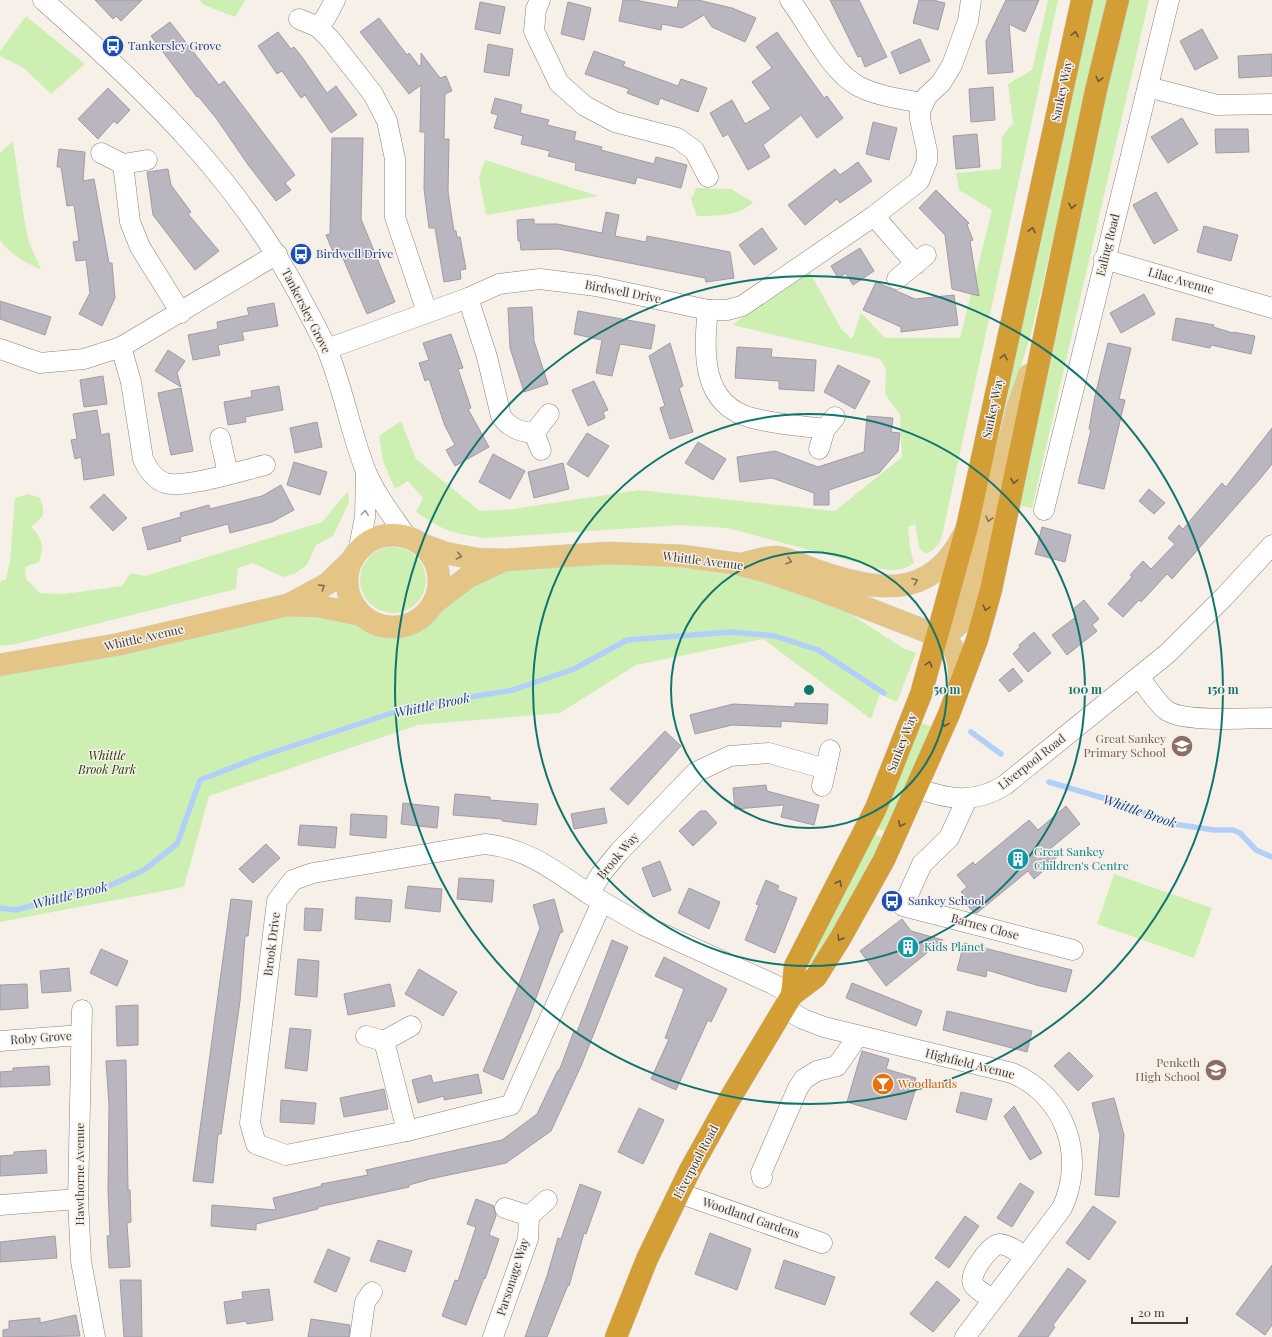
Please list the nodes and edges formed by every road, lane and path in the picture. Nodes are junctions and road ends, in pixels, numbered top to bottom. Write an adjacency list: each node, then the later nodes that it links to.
1 (43, 0): 19 (street, Tankersley Grove)
2 (335, 0): 10 (street)
3 (540, 0): 17 (street)
4 (790, 0): 12 (street)
5 (971, 0): 12 (street)
6 (1082, 0): 38 (highway, Sankey Way, one-way to 6)
7 (1118, 0): 27 (highway, one-way to 27)
8 (1169, 0): 11 (street, Ealing Road)
9 (299, 19): 10 (street)
10 (318, 27): 25 (street)
11 (1148, 87): 13 (street); 20 (street, Ealing Road)
12 (923, 103): 18 (street, Birdwell Drive)
13 (1272, 104)
14 (101, 153): 16 (street)
15 (148, 160): 16 (street)
16 (123, 164): 26 (street)
17 (708, 177)
18 (874, 216): 21 (street); 24 (street, Birdwell Drive)
19 (277, 254): 26 (street); 30 (street, Tankersley Grove)
20 (1104, 259): 23 (street, Lilac Avenue); 37 (street, Ealing Road)
21 (897, 279)
22 (468, 298): 24 (street, Birdwell Drive); 25 (street, Birdwell Drive); 31 (street)
23 (1264, 300)
24 (708, 310): 33 (street)
25 (427, 312): 30 (street, Birdwell Drive)
26 (181, 313): 28 (street)
27 (1044, 336): 47 (main road, one-way to 47); 50 (highway, one-way to 50)
28 (121, 347): 29 (street); 36 (street)
29 (0, 349)
30 (326, 349): 35 (street, Tankersley Grove)
31 (549, 414)
32 (220, 438): 36 (street)
33 (819, 449)
34 (265, 465): 36 (street)
35 (365, 470): 39 (street, Tankersley Grove); 41 (street, Tankersley Grove, one-way to 35)
36 (228, 474)
37 (1044, 510)
38 (967, 527): 43 (main road, one-way to 38); 47 (highway, Sankey Way)
39 (414, 540): 41 (main road); 42 (main road, Whittle Avenue, one-way to 42); 44 (main road)
40 (1272, 545): 49 (street, Liverpool Road)
41 (355, 556): 45 (main road, Whittle Avenue, one-way to 41); 46 (main road)
42 (505, 560): 43 (main road, Whittle Avenue); 44 (main road, Whittle Avenue)
43 (738, 564): 47 (main road, Whittle Avenue)
44 (434, 603): 46 (main road)
45 (287, 605): 46 (main road, Whittle Avenue); 48 (main road, Whittle Avenue)
46 (362, 615)
47 (937, 635): 50 (main road, Whittle Avenue); 55 (highway, Sankey Way, one-way to 47)
48 (0, 665)
49 (1139, 677): 51 (street); 54 (street, Liverpool Road)
50 (959, 687): 53 (highway, one-way to 53)
51 (1272, 718)
52 (826, 768): 56 (street, Brook Way)
53 (917, 788): 54 (street, Liverpool Road); 58 (highway, Liverpool Road, one-way to 58)
54 (967, 799): 57 (street, Barnes Close)
55 (876, 808): 58 (highway, Liverpool Road, one-way to 55)
56 (596, 898): 58 (street); 66 (street, Brook Drive); 66 (street, Brook Drive)
57 (1074, 950)
58 (788, 1001): 63 (street, Highfield Avenue); 68 (highway, Liverpool Road)
59 (82, 1010): 61 (street, Hawthorne Avenue)
60 (410, 1026): 64 (street)
61 (81, 1035): 65 (street, Roby Grove); 69 (street, Hawthorne Avenue)
62 (366, 1036): 64 (street)
63 (858, 1036): 67 (street); 75 (street, Highfield Avenue)
64 (384, 1040): 66 (street)
65 (0, 1041)
66 (407, 1131)
67 (762, 1178)
68 (679, 1193): 74 (street, Woodland Gardens); 81 (highway, Liverpool Road)
69 (78, 1199): 71 (street); 78 (street, Hawthorne Avenue)
70 (547, 1200): 73 (street)
71 (0, 1205)
72 (505, 1208): 73 (street)
73 (529, 1216): 80 (street, Parsonage Way)
74 (822, 1243)
75 (1025, 1257): 77 (street, Highfield Avenue); 77 (street)
76 (372, 1292): 79 (street)
77 (993, 1299): 82 (street, Highfield Avenue)
78 (95, 1337)
79 (360, 1337)
80 (493, 1337)
81 (616, 1337)
82 (965, 1337)

